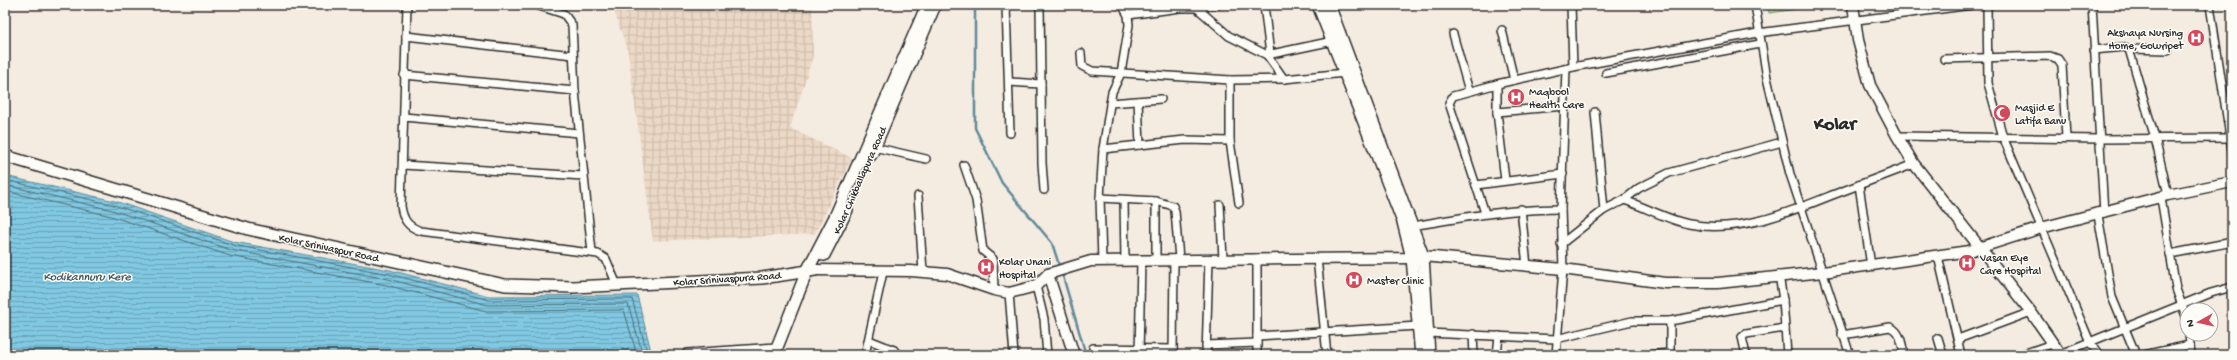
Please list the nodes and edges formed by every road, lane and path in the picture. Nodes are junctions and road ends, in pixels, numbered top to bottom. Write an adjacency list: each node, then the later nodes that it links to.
1 (407, 5): 25 (street)
2 (536, 5): 33 (street)
3 (927, 5): 117 (main road)
4 (935, 5): 67 (main road, Kolar Chikballapura Road)
5 (1006, 5): 44 (street)
6 (1040, 5): 45 (street)
7 (1122, 5): 20 (street)
8 (1217, 5): 19 (street)
9 (1264, 5): 32 (street)
10 (1318, 5): 26 (main road)
11 (1329, 5): 96 (main road)
12 (1571, 5): 36 (street)
13 (1755, 5): 23 (street)
14 (1853, 5): 21 (street)
15 (1972, 5): 21 (street)
16 (1987, 5): 34 (street)
17 (2092, 5): 29 (street)
18 (2210, 5): 62 (street)
19 (1200, 7): 20 (street); 32 (street)
20 (1128, 15): 38 (street)
21 (1855, 19): 23 (street); 58 (street)
22 (1502, 30): 43 (street)
23 (1758, 33): 27 (street); 36 (street)
24 (1453, 34): 47 (street)
25 (406, 36): 33 (street); 40 (street)
26 (1333, 40): 32 (street); 37 (main road)
27 (1760, 44): 39 (street); 65 (street)
28 (2129, 49): 29 (street); 30 (street); 61 (street)
29 (2094, 50): 63 (street)
30 (2168, 50)
31 (1081, 53): 38 (street)
32 (1269, 54): 41 (street)
33 (573, 55): 48 (street)
34 (1987, 58): 35 (street); 59 (street); 60 (street)
35 (1944, 59)
36 (1569, 68): 43 (street); 52 (street)
37 (1345, 72): 41 (street); 104 (main road)
38 (1121, 73): 42 (street); 51 (street)
39 (1606, 73)
40 (404, 75): 48 (street); 55 (street)
41 (1284, 79): 42 (street)
42 (1230, 80): 64 (street)
43 (1514, 80): 46 (street)
44 (1009, 82): 45 (street); 57 (street)
45 (1041, 84): 81 (street)
46 (1497, 84): 47 (street); 53 (street)
47 (1469, 90): 79 (street)
48 (576, 91): 56 (street)
49 (1161, 99): 50 (street)
50 (1138, 100): 51 (street); 66 (street)
51 (1110, 103): 68 (street)
52 (1565, 106): 53 (street); 75 (street)
53 (1497, 112): 77 (street)
54 (1595, 112): 93 (street)
55 (404, 117): 56 (street); 74 (street)
56 (579, 133): 76 (street)
57 (1010, 133)
58 (1897, 136): 59 (street); 73 (street)
59 (2003, 137): 60 (street); 97 (street)
60 (2066, 138): 63 (street)
61 (2155, 138): 62 (street); 63 (street); 83 (street)
62 (2231, 138): 69 (street)
63 (2099, 139): 95 (street)
64 (1230, 142): 66 (street); 88 (street)
65 (1782, 142): 86 (street); 92 (street)
66 (1140, 145): 68 (street)
67 (874, 147): 71 (street); 117 (main road, Kolar Chikballapura Road)
68 (1103, 148): 84 (street)
69 (2232, 150)
70 (5, 156): 124 (main road, Kolar Srinivaspur Road)
71 (926, 159)
72 (964, 164): 127 (street)
73 (1914, 164): 80 (street); 100 (street)
74 (403, 165): 76 (street); 101 (street)
75 (1563, 174): 77 (street); 91 (street)
76 (583, 176): 101 (street)
77 (1505, 180): 79 (street)
78 (2232, 182): 83 (street)
79 (1476, 185): 94 (street)
80 (1859, 185): 92 (street); 115 (street)
81 (1044, 190)
82 (918, 196): 119 (street)
83 (2165, 196): 95 (street); 102 (street)
84 (1100, 198): 85 (street); 110 (street)
85 (1124, 200): 87 (street); 112 (street)
86 (1624, 200): 92 (street); 93 (street)
87 (1156, 201): 108 (street); 111 (street)
88 (1239, 203)
89 (1220, 205): 105 (street)
90 (1521, 209): 91 (street); 94 (street); 114 (street)
91 (1561, 209): 99 (street)
92 (1800, 209): 120 (street)
93 (1604, 210): 99 (street)
94 (1485, 213): 96 (street)
95 (2101, 214): 97 (street); 137 (street)
96 (1413, 226): 104 (main road)
97 (2041, 228): 100 (street); 148 (street)
98 (2232, 242): 102 (street)
99 (1561, 244): 116 (street)
100 (1980, 248): 103 (street); 133 (street)
101 (592, 252): 124 (street)
102 (2170, 254): 130 (street)
103 (1938, 256): 115 (street); 146 (street)
104 (1418, 257): 107 (street); 114 (street); 135 (main road); 139 (main road)
105 (1223, 258): 106 (street); 109 (street)
106 (1257, 258): 107 (street); 144 (street)
107 (1317, 258): 138 (street)
108 (1176, 259): 109 (street); 111 (street); 156 (street)
109 (1209, 259): 151 (street)
110 (1102, 260): 112 (street); 121 (street)
111 (1156, 260): 113 (street)
112 (1125, 261): 113 (street)
113 (1141, 262): 154 (street)
114 (1527, 266): 116 (street)
115 (1871, 266): 120 (street)
116 (1563, 269): 122 (street); 145 (street)
117 (811, 271): 118 (street); 123 (main road, Kolar Srinivaspura Road); 155 (main road, Kolar Chikballapura Road)
118 (883, 272): 119 (street); 147 (street)
119 (923, 272): 127 (street)
120 (1823, 272): 122 (street); 141 (street)
121 (1050, 274): 125 (street); 164 (street)
122 (1779, 275): 129 (street)
123 (662, 282): 124 (main road, Kolar Srinivaspur Road)
124 (617, 285)
125 (1036, 286): 128 (street); 163 (street)
126 (2232, 287): 131 (street)
127 (994, 290): 128 (street)
128 (1009, 293): 162 (street)
129 (1784, 300): 134 (street); 136 (street)
130 (2181, 302)
131 (2191, 302)
132 (2179, 307): 137 (street)
133 (2030, 312): 146 (street); 150 (street)
134 (1670, 321): 145 (street); 158 (street)
135 (1418, 326): 138 (street); 168 (main road)
136 (1786, 328): 174 (street); 175 (street)
137 (2125, 328): 148 (street); 182 (street)
138 (1326, 332): 144 (street); 167 (street)
139 (1427, 333): 140 (street); 169 (main road)
140 (1473, 334): 142 (street); 170 (street)
141 (1842, 335): 176 (street); 177 (street)
142 (1499, 336): 145 (street); 171 (street)
143 (1938, 338): 178 (street)
144 (1257, 339): 151 (street); 166 (street)
145 (1556, 339): 172 (street)
146 (1958, 339): 179 (street)
147 (869, 340): 160 (street); 161 (street)
148 (2090, 342): 159 (street); 181 (street)
149 (2190, 342): 152 (street)
150 (2052, 344): 159 (street); 180 (street)
151 (1206, 345): 165 (street)
152 (2190, 345): 183 (street); 184 (street)
153 (1093, 348): 154 (street)
154 (1139, 351): 156 (street)
155 (778, 352): 157 (street)
156 (1173, 352)
157 (687, 353)
158 (1670, 354): 173 (street)
159 (2060, 354)
160 (865, 355)
161 (898, 355)
162 (1014, 355)
163 (1047, 355)
164 (1074, 355)
165 (1206, 355)
166 (1257, 355)
167 (1327, 355)
168 (1421, 355)
169 (1429, 355)
170 (1474, 355)
171 (1497, 355)
172 (1556, 355)
173 (1649, 355)
174 (1746, 355)
175 (1787, 355)
176 (1850, 355)
177 (1904, 355)
178 (1943, 355)
179 (1961, 355)
180 (2020, 355)
181 (2099, 355)
182 (2136, 355)
183 (2143, 355)
184 (2191, 355)

